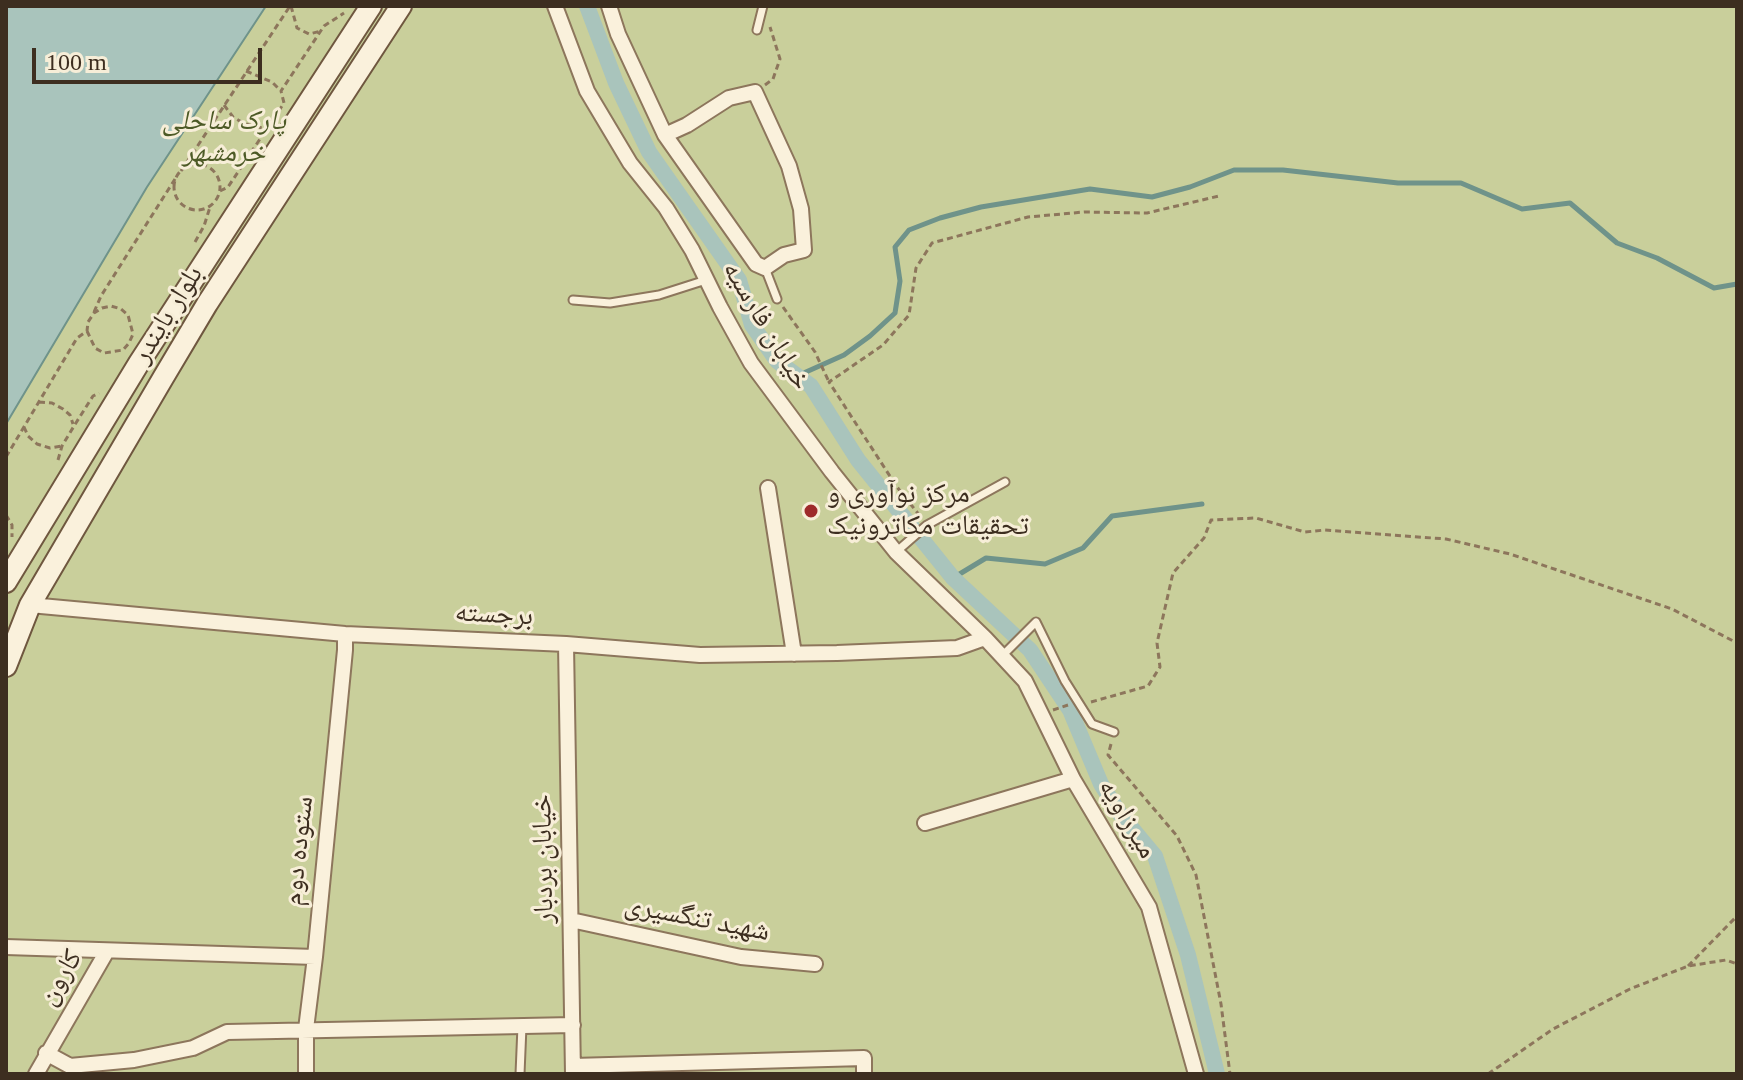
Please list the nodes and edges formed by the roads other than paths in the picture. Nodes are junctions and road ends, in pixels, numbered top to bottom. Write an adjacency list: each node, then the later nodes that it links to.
1 (371, 6): 12 (street, بلوار بایندر)
2 (401, 6): 13 (street, بلوار بایندر)
3 (555, 6): 9 (street, خیابان فارسیه)
4 (609, 6): 7 (street, خیابان فارسیه)
5 (763, 9): 6 (lane)
6 (757, 30)
7 (665, 135): 8 (street, خیابان فارسیه); 8 (street, خیابان فارسیه)
8 (765, 268): 10 (lane)
9 (706, 280): 11 (lane); 16 (street, خیابان فارسیه)
10 (777, 299)
11 (573, 300)
12 (139, 363): 13 (street); 17 (street, بلوار بایندر)
13 (163, 378): 18 (street, بلوار بایندر)
14 (1005, 482): 16 (lane)
15 (768, 488): 23 (street)
16 (896, 552): 20 (street, خیابان فارسیه)
17 (6, 582)
18 (30, 605): 19 (street, برجسته); 24 (street, بلوار بایندر)
19 (345, 634): 21 (street, برجسته); 31 (street, ستوده دوم)
20 (985, 638): 22 (street, میرزاویه); 23 (street, برجسته)
21 (566, 644): 23 (street, برجسته); 28 (street, خیابان بردبار)
22 (1006, 652): 25 (lane); 26 (street, میرزاویه)
23 (794, 654)
24 (6, 666)
25 (1114, 732)
26 (1073, 779): 27 (street); 43 (street, میرزاویه)
27 (925, 823)
28 (571, 920): 32 (street, شهید تنگسیری); 33 (street, خیابان بردبار)
29 (6, 947): 30 (street)
30 (107, 951): 31 (street); 36 (street, کارون)
31 (315, 957): 35 (street, ستوده دوم)
32 (815, 964)
33 (573, 1025): 34 (street); 38 (street, خیابان بردبار)
34 (522, 1026): 35 (street); 41 (lane)
35 (306, 1029): 37 (street); 40 (street, ستوده دوم)
36 (46, 1053): 37 (street); 39 (street, کارون)
37 (69, 1070)
38 (573, 1070): 42 (street)
39 (36, 1074)
40 (306, 1074)
41 (520, 1074)
42 (864, 1074)
43 (1196, 1074)

